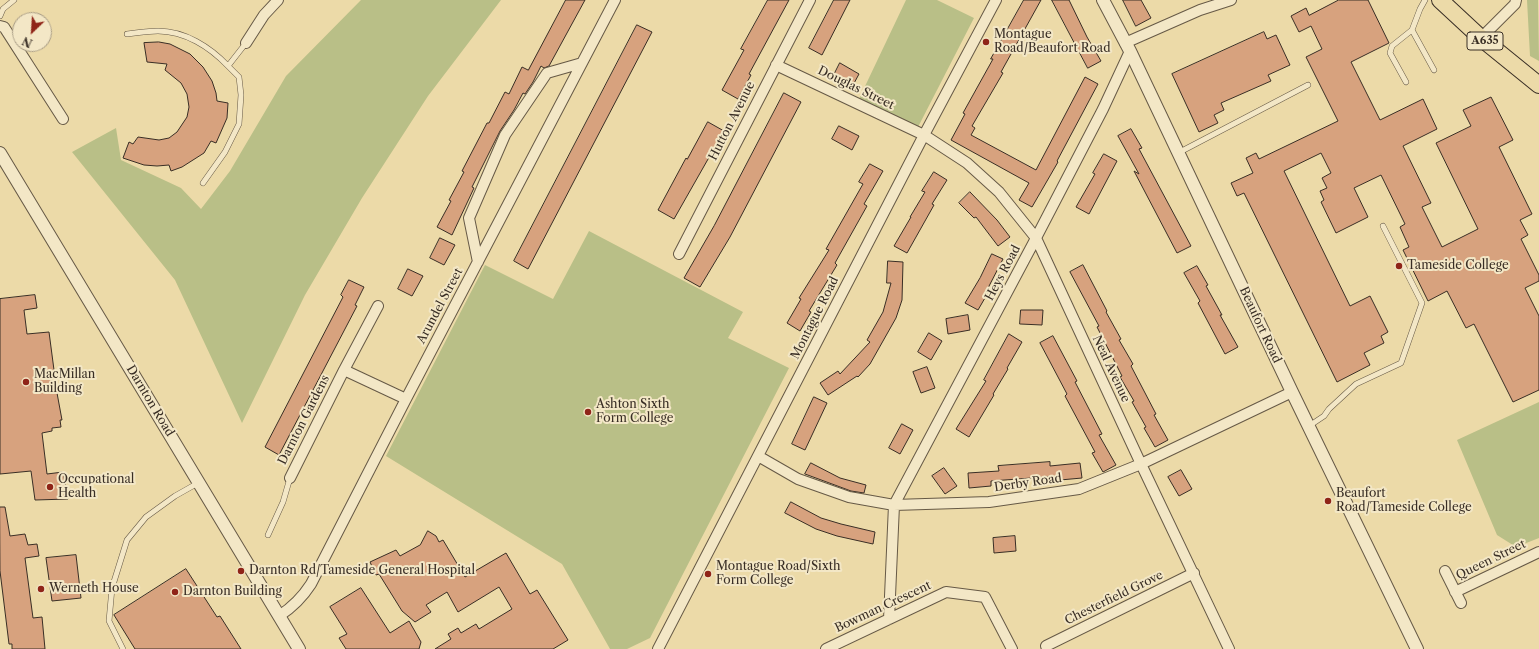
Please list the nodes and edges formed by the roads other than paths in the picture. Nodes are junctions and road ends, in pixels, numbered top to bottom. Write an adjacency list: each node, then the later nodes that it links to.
1 (14, 0): 11 (lane)
2 (276, 0): 16 (street)
3 (615, 0): 18 (street, Arundel Street)
4 (810, 0): 19 (street, Hutton Avenue)
5 (996, 0): 26 (street, Montague Road)
6 (1103, 0): 17 (street, Beaufort Road)
7 (1231, 0): 17 (street)
8 (1426, 0): 13 (lane)
9 (1440, 0): 15 (highway, A635)
10 (1516, 0): 15 (street)
11 (0, 16)
12 (0, 26): 25 (street)
13 (1412, 30): 21 (lane); 22 (lane)
14 (127, 34): 20 (lane)
15 (1481, 38): 23 (highway, A635)
16 (246, 43): 20 (lane)
17 (1127, 47): 28 (street, Beaufort Road); 31 (street, Heys Road)
18 (582, 64): 33 (street, Arundel Street); 33 (street)
19 (776, 64): 26 (street, Douglas Street); 32 (street, Hutton Avenue)
20 (228, 66): 29 (lane)
21 (1434, 70)
22 (1406, 82)
23 (1536, 83)
24 (1308, 85): 28 (lane)
25 (63, 119)
26 (924, 135): 31 (street, Neal Avenue); 39 (street, Montague Road)
27 (0, 153): 42 (street, Darnton Road)
28 (1178, 153): 36 (street, Beaufort Road)
29 (203, 183)
30 (1383, 226): 38 (lane)
31 (1036, 238): 40 (street, Neal Avenue); 43 (street, Heys Road)
32 (679, 254)
33 (478, 262): 37 (street, Arundel Street)
34 (378, 306): 35 (street)
35 (344, 370): 37 (street, Darnton Gardens); 41 (street, Darnton Gardens)
36 (1292, 392): 38 (street, Beaufort Road); 40 (street, Derby Road)
37 (406, 399): 50 (street, Arundel Street)
38 (1308, 426): 59 (street, Beaufort Road)
39 (758, 456): 43 (street, Derby Road); 56 (street, Montague Road)
40 (1141, 464): 43 (street, Derby Road); 47 (street, Neal Avenue)
41 (290, 478): 44 (lane)
42 (199, 482): 50 (street, Darnton Road); 54 (lane)
43 (894, 506): 51 (street)
44 (268, 535)
45 (1539, 552): 48 (street, Queen Street)
46 (1445, 572): 48 (street, Queen Street)
47 (1194, 573): 52 (street, Chesterfield Grove); 58 (street, Neal Avenue)
48 (1455, 592): 49 (street, Queen Street)
49 (1460, 603)
50 (279, 616): 55 (street, Darnton Road)
51 (889, 619): 53 (street, Bowman Crescent); 57 (street, Bowman Crescent)
52 (1046, 646)
53 (829, 648)
54 (122, 649)
55 (299, 649)
56 (658, 649)
57 (1012, 649)
58 (1229, 649)
59 (1417, 649)

